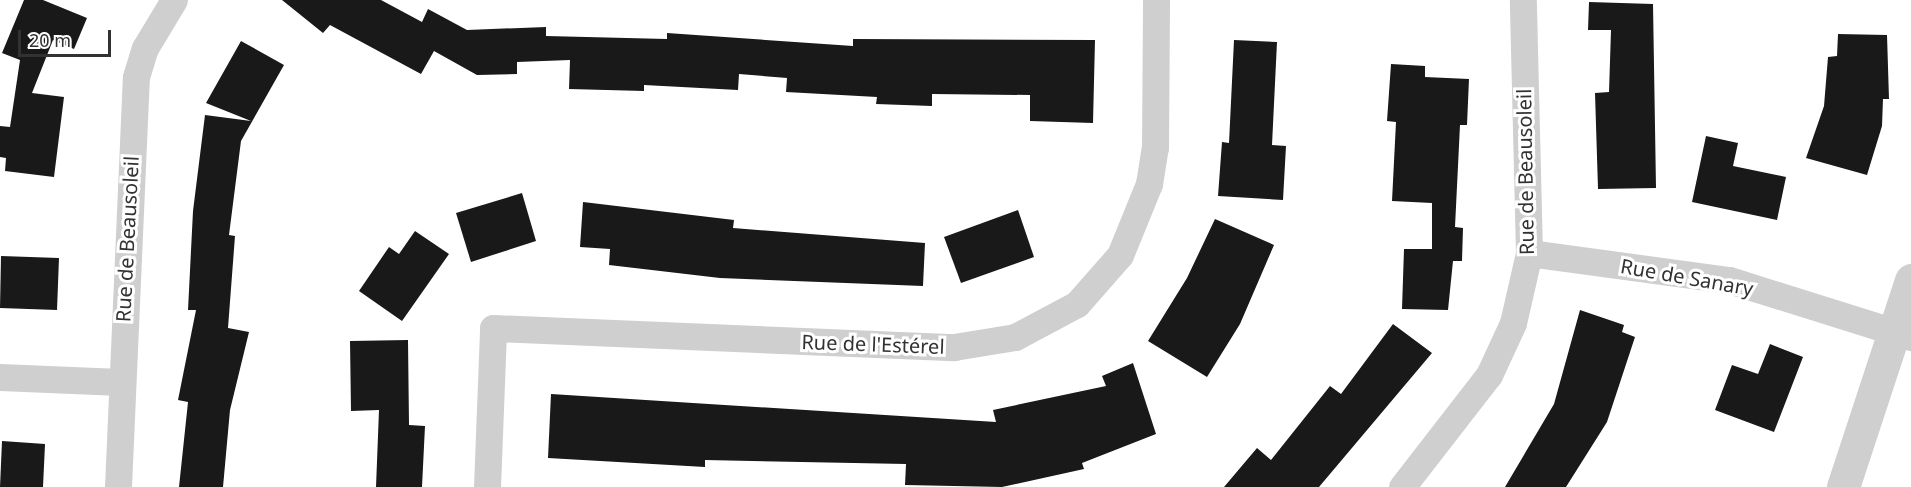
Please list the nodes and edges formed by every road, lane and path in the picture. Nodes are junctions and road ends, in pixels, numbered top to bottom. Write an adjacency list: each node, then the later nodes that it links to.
1 (174, 0): 8 (street, Rue de Beausoleil)
2 (1156, 0): 10 (street, Rue de l'Estérel)
3 (1521, 0): 4 (street, Rue de Beausoleil)
4 (1529, 253): 6 (street, Rue de Sanary); 11 (street, Rue de Beausoleil)
5 (1911, 280): 6 (street)
6 (1902, 334): 12 (street)
7 (0, 377): 8 (street)
8 (120, 382): 9 (street, Rue de Beausoleil)
9 (118, 487)
10 (487, 487)
11 (1402, 487)
12 (1843, 487)

